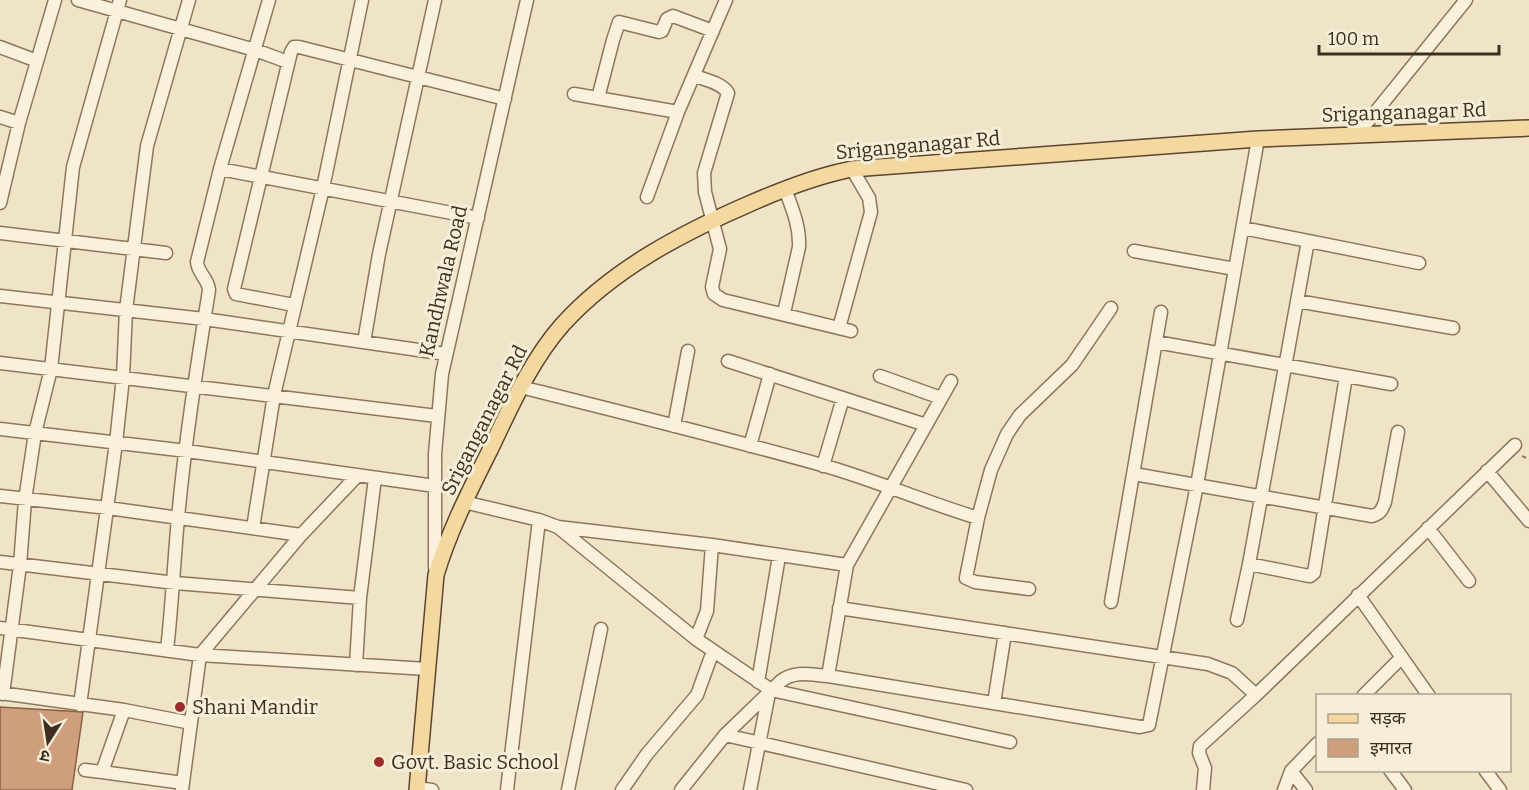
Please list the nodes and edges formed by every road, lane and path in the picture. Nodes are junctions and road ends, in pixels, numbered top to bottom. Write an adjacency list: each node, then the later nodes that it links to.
1 (55, 0): 16 (street)
2 (78, 0): 10 (street)
3 (189, 0): 11 (street)
4 (269, 0): 14 (street)
5 (362, 0): 15 (street)
6 (435, 0): 19 (street)
7 (527, 0): 22 (street, Kandhwala Road)
8 (726, 0): 12 (street)
9 (1466, 0): 27 (street)
10 (118, 5): 11 (street); 42 (street)
11 (180, 30): 14 (street); 43 (street)
12 (713, 31): 18 (street); 21 (street)
13 (0, 46): 16 (street)
14 (255, 50): 17 (street); 29 (street)
15 (350, 59): 17 (street); 19 (street); 32 (street)
16 (37, 61): 25 (street)
17 (288, 62): 31 (street)
18 (695, 75): 23 (street); 38 (street)
19 (417, 76): 22 (street); 35 (street)
20 (574, 94): 21 (street)
21 (598, 98): 23 (street)
22 (505, 99): 37 (street, Kandhwala Road)
23 (678, 112): 34 (street)
24 (0, 117): 25 (street)
25 (19, 123): 36 (street)
26 (1529, 128): 27 (main road, Sriganganagar Rd)
27 (1357, 135): 28 (main road, Sriganganagar Rd)
28 (1258, 139): 30 (main road, Sriganganagar Rd); 39 (street)
29 (220, 169): 31 (street); 56 (street)
30 (852, 169): 33 (main road, Sriganganagar Rd); 55 (street)
31 (260, 177): 32 (street); 51 (street)
32 (323, 188): 35 (street); 51 (street)
33 (785, 189): 38 (main road, Sriganganagar Rd); 55 (street)
34 (647, 197)
35 (391, 200): 37 (street); 59 (street)
36 (0, 203)
37 (478, 218): 62 (street, Kandhwala Road)
38 (712, 220): 55 (street); 75 (main road, Sriganganagar Rd)
39 (1243, 228): 41 (street); 47 (street)
40 (0, 233): 42 (street)
41 (1308, 241): 46 (street); 49 (street)
42 (66, 242): 43 (street); 50 (street)
43 (135, 249): 45 (street); 53 (street)
44 (1134, 251): 47 (street)
45 (166, 253)
46 (1419, 263)
47 (1235, 269): 63 (street)
48 (0, 296): 50 (street)
49 (1297, 301): 57 (street); 66 (street)
50 (58, 304): 53 (street); 67 (street)
51 (294, 306): 58 (street)
52 (1111, 308): 105 (street)
53 (126, 310): 56 (street); 71 (street)
54 (1161, 312): 60 (street)
55 (784, 313)
56 (204, 319): 58 (street); 74 (street)
57 (1453, 328)
58 (287, 332): 59 (street); 76 (street)
59 (364, 342): 62 (street)
60 (1156, 342): 63 (street); 92 (street)
61 (688, 351): 81 (street)
62 (446, 354): 79 (street, Kandhwala Road)
63 (1220, 355): 66 (street); 95 (street)
64 (728, 361): 68 (street)
65 (0, 363): 67 (street)
66 (1285, 366): 70 (street); 99 (street)
67 (51, 369): 71 (street); 84 (street)
68 (770, 374): 77 (street); 87 (street)
69 (880, 376): 78 (street)
70 (1346, 376): 73 (street); 103 (street)
71 (123, 377): 74 (street); 85 (street)
72 (951, 381): 78 (street)
73 (1391, 384)
74 (194, 387): 76 (street); 88 (street)
75 (521, 387): 81 (street); 101 (main road, Sriganganagar Rd)
76 (274, 395): 79 (street); 89 (street)
77 (843, 398): 80 (street); 90 (street)
78 (941, 398): 80 (street)
79 (437, 417): 96 (street, Kandhwala Road)
80 (926, 425): 97 (street)
81 (674, 426): 87 (street)
82 (0, 429): 84 (street)
83 (1398, 432): 103 (street)
84 (35, 433): 85 (street); 100 (street)
85 (116, 443): 88 (street); 102 (street)
86 (1515, 445): 91 (street)
87 (750, 446): 90 (street)
88 (187, 451): 89 (street); 104 (street)
89 (264, 462): 93 (street); 109 (street)
90 (823, 466): 97 (street)
91 (1487, 471): 107 (street); 110 (street)
92 (1134, 474): 95 (street); 126 (street)
93 (357, 476): 94 (street); 111 (street)
94 (375, 478): 96 (street); 125 (street)
95 (1197, 485): 99 (street); 137 (street)
96 (435, 486): 119 (street, Kandhwala Road)
97 (890, 487): 105 (street); 117 (street)
98 (0, 496): 100 (street)
99 (1262, 496): 103 (street); 115 (street)
100 (25, 500): 102 (street); 116 (street)
101 (464, 502): 106 (street); 119 (main road, Sriganganagar Rd)
102 (108, 508): 104 (street); 118 (street)
103 (1325, 508): 115 (street)
104 (178, 518): 109 (street); 121 (street)
105 (978, 518): 122 (street)
106 (539, 520): 108 (street); 163 (street)
107 (1529, 521)
108 (558, 527): 112 (street); 133 (street)
109 (253, 528): 111 (street)
110 (1428, 528): 120 (street); 124 (street)
111 (301, 535): 123 (street)
112 (712, 545): 113 (street); 133 (street)
113 (779, 556): 117 (street); 142 (street)
114 (0, 562): 116 (street)
115 (1250, 564): 128 (street)
116 (20, 565): 118 (street); 129 (street)
117 (846, 565): 127 (street)
118 (98, 574): 121 (street); 132 (street)
119 (435, 575): 140 (main road, Sriganganagar Rd)
120 (1468, 581)
121 (175, 583): 123 (street); 134 (street)
122 (1029, 589)
123 (256, 590): 125 (street); 136 (street)
124 (1358, 595): 138 (street); 147 (street)
125 (360, 598): 139 (street)
126 (1111, 602)
127 (839, 608): 131 (street); 141 (street)
128 (1237, 620)
129 (6, 628): 132 (street); 144 (street)
130 (601, 629): 164 (street)
131 (1005, 633): 137 (street); 148 (street)
132 (88, 639): 134 (street); 149 (street)
133 (696, 639): 135 (street)
134 (167, 650): 136 (street)
135 (713, 651): 142 (street); 165 (street)
136 (200, 655): 139 (street); 151 (street)
137 (1163, 657): 147 (street); 148 (street)
138 (1401, 658): 145 (street); 146 (street)
139 (356, 666): 140 (street)
140 (427, 669): 162 (main road, Sriganganagar Rd)
141 (828, 676): 143 (street); 148 (street)
142 (758, 682): 143 (street)
143 (770, 692): 152 (street); 153 (street); 154 (street)
144 (2, 694): 149 (street)
145 (1365, 694)
146 (1428, 694)
147 (1256, 695): 169 (street)
148 (994, 703)
149 (80, 705): 150 (street)
150 (124, 710): 151 (street); 158 (street)
151 (191, 723): 161 (street)
152 (725, 735): 154 (street); 166 (street)
153 (1010, 742)
154 (760, 744): 167 (street); 168 (street)
155 (1316, 744): 157 (street)
156 (85, 770): 158 (street)
157 (1292, 771): 170 (street); 171 (street)
158 (102, 772): 161 (street)
159 (1391, 772): 172 (street)
160 (1486, 772): 173 (street)
161 (182, 786)
162 (422, 789)
163 (507, 790)
164 (568, 790)
165 (622, 790)
166 (681, 790)
167 (750, 790)
168 (966, 790)
169 (1203, 790)
170 (1284, 790)
171 (1306, 790)
172 (1405, 790)
173 (1500, 790)

